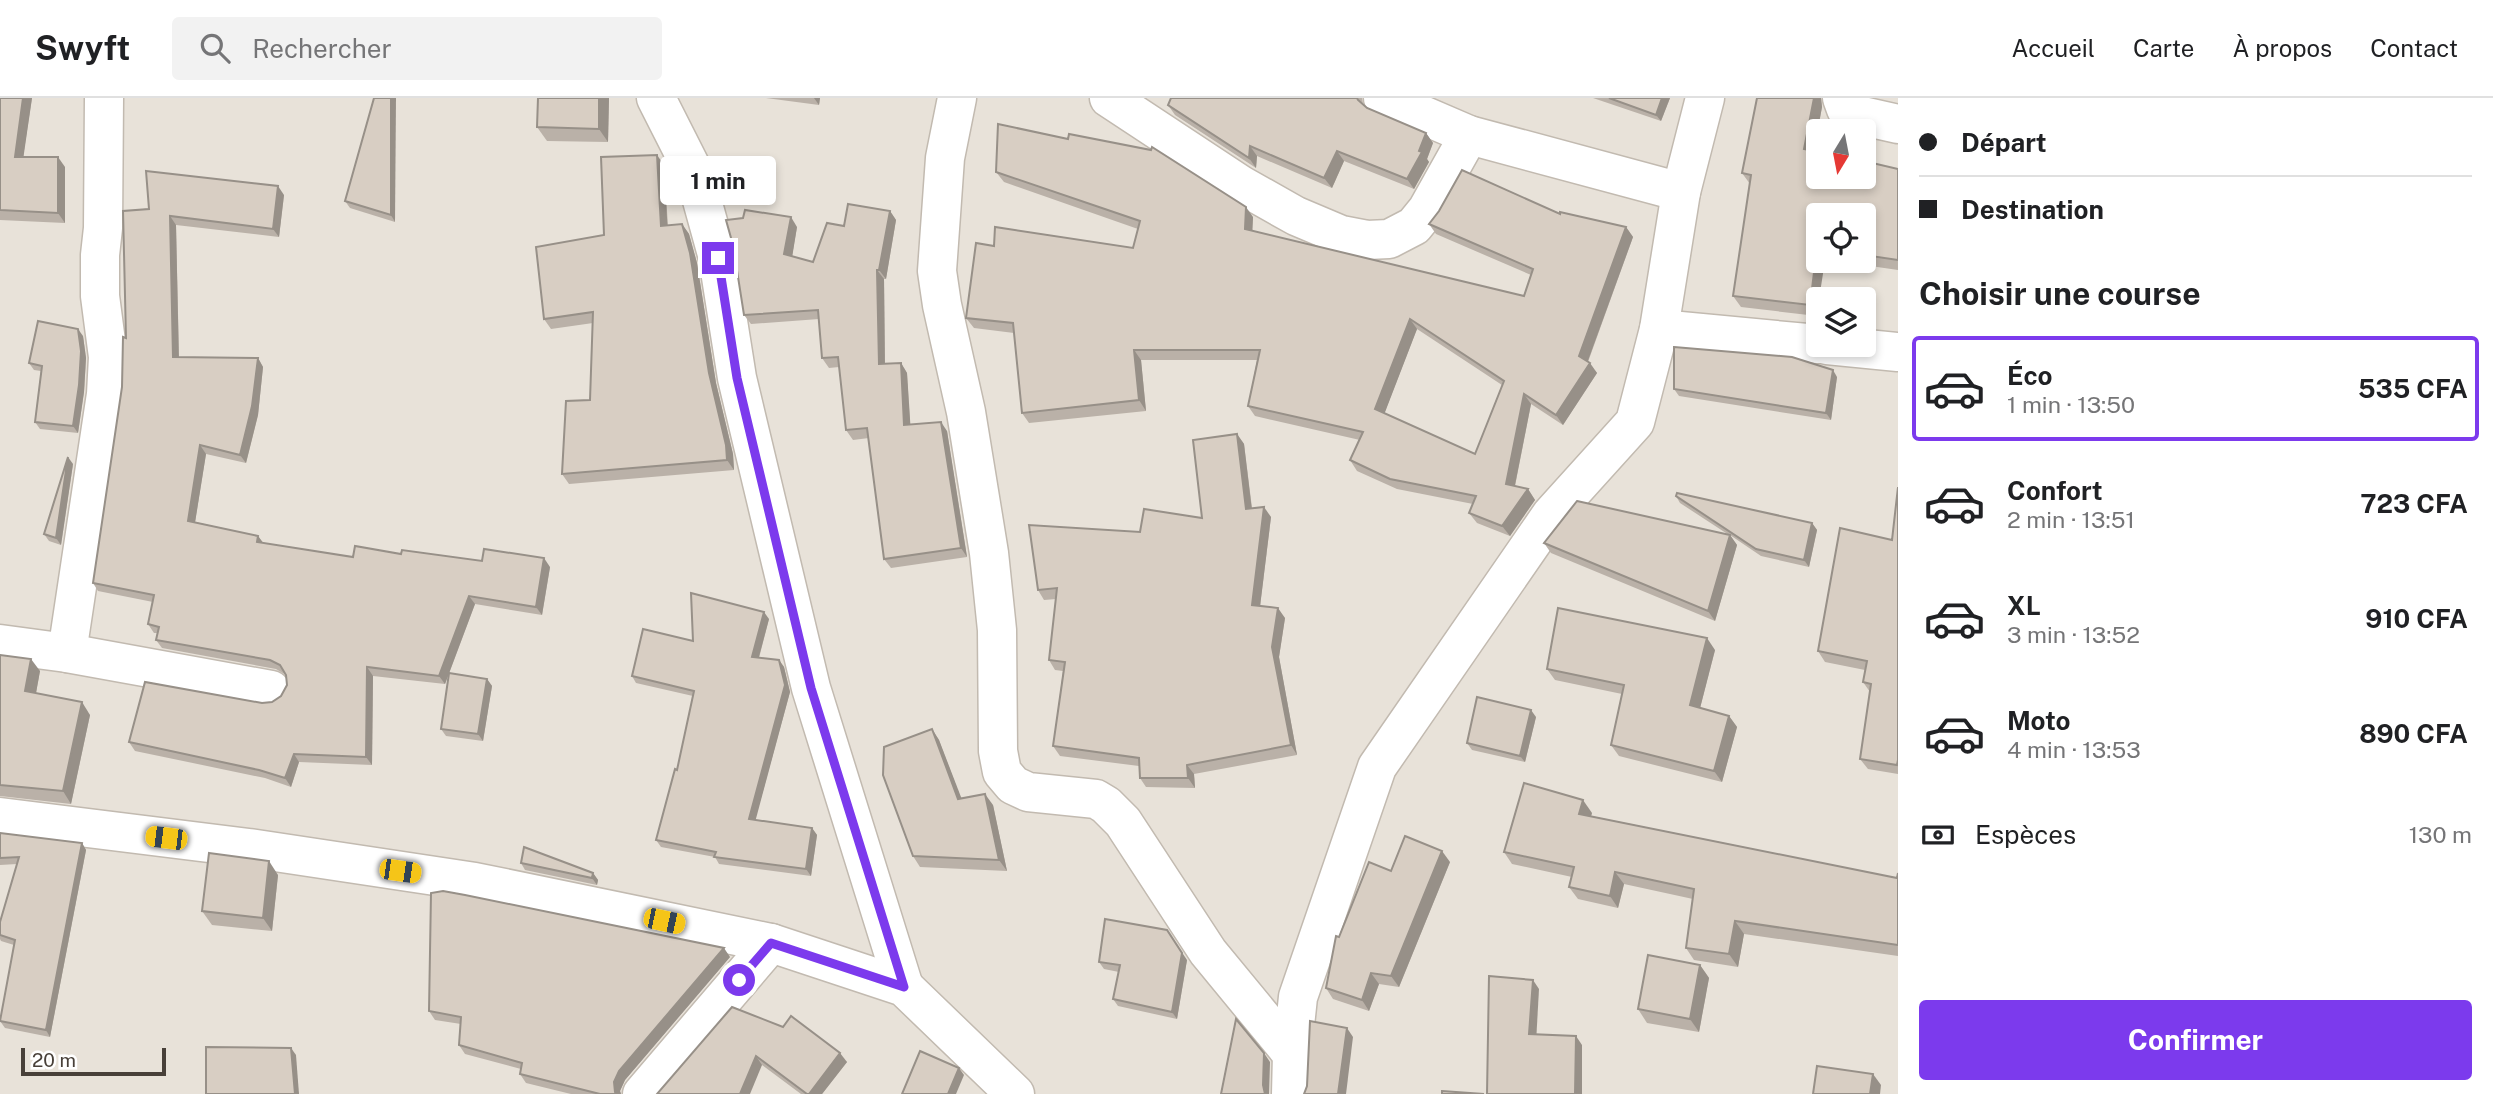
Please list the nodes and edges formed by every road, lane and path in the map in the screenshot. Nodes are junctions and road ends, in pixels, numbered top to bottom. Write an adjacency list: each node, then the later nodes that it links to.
1 (104, 98): 16 (street)
2 (656, 98): 20 (street)
3 (957, 98): 21 (street)
4 (1109, 98): 9 (street)
5 (1383, 98): 9 (street)
6 (1706, 98): 10 (street)
7 (1842, 98): 8 (street)
8 (1898, 124)
9 (1469, 135): 10 (street)
10 (1681, 192): 11 (street)
11 (1659, 329): 12 (street); 21 (street)
12 (1806, 343)
13 (1876, 350): 14 (street)
14 (1898, 352)
15 (0, 644): 16 (street)
16 (67, 653): 17 (street)
17 (271, 690)
18 (0, 817): 19 (street)
19 (771, 943): 20 (street); 22 (street)
20 (904, 987): 23 (street)
21 (1292, 1054): 24 (street)
22 (642, 1094)
23 (1015, 1094)
24 (1291, 1094)

